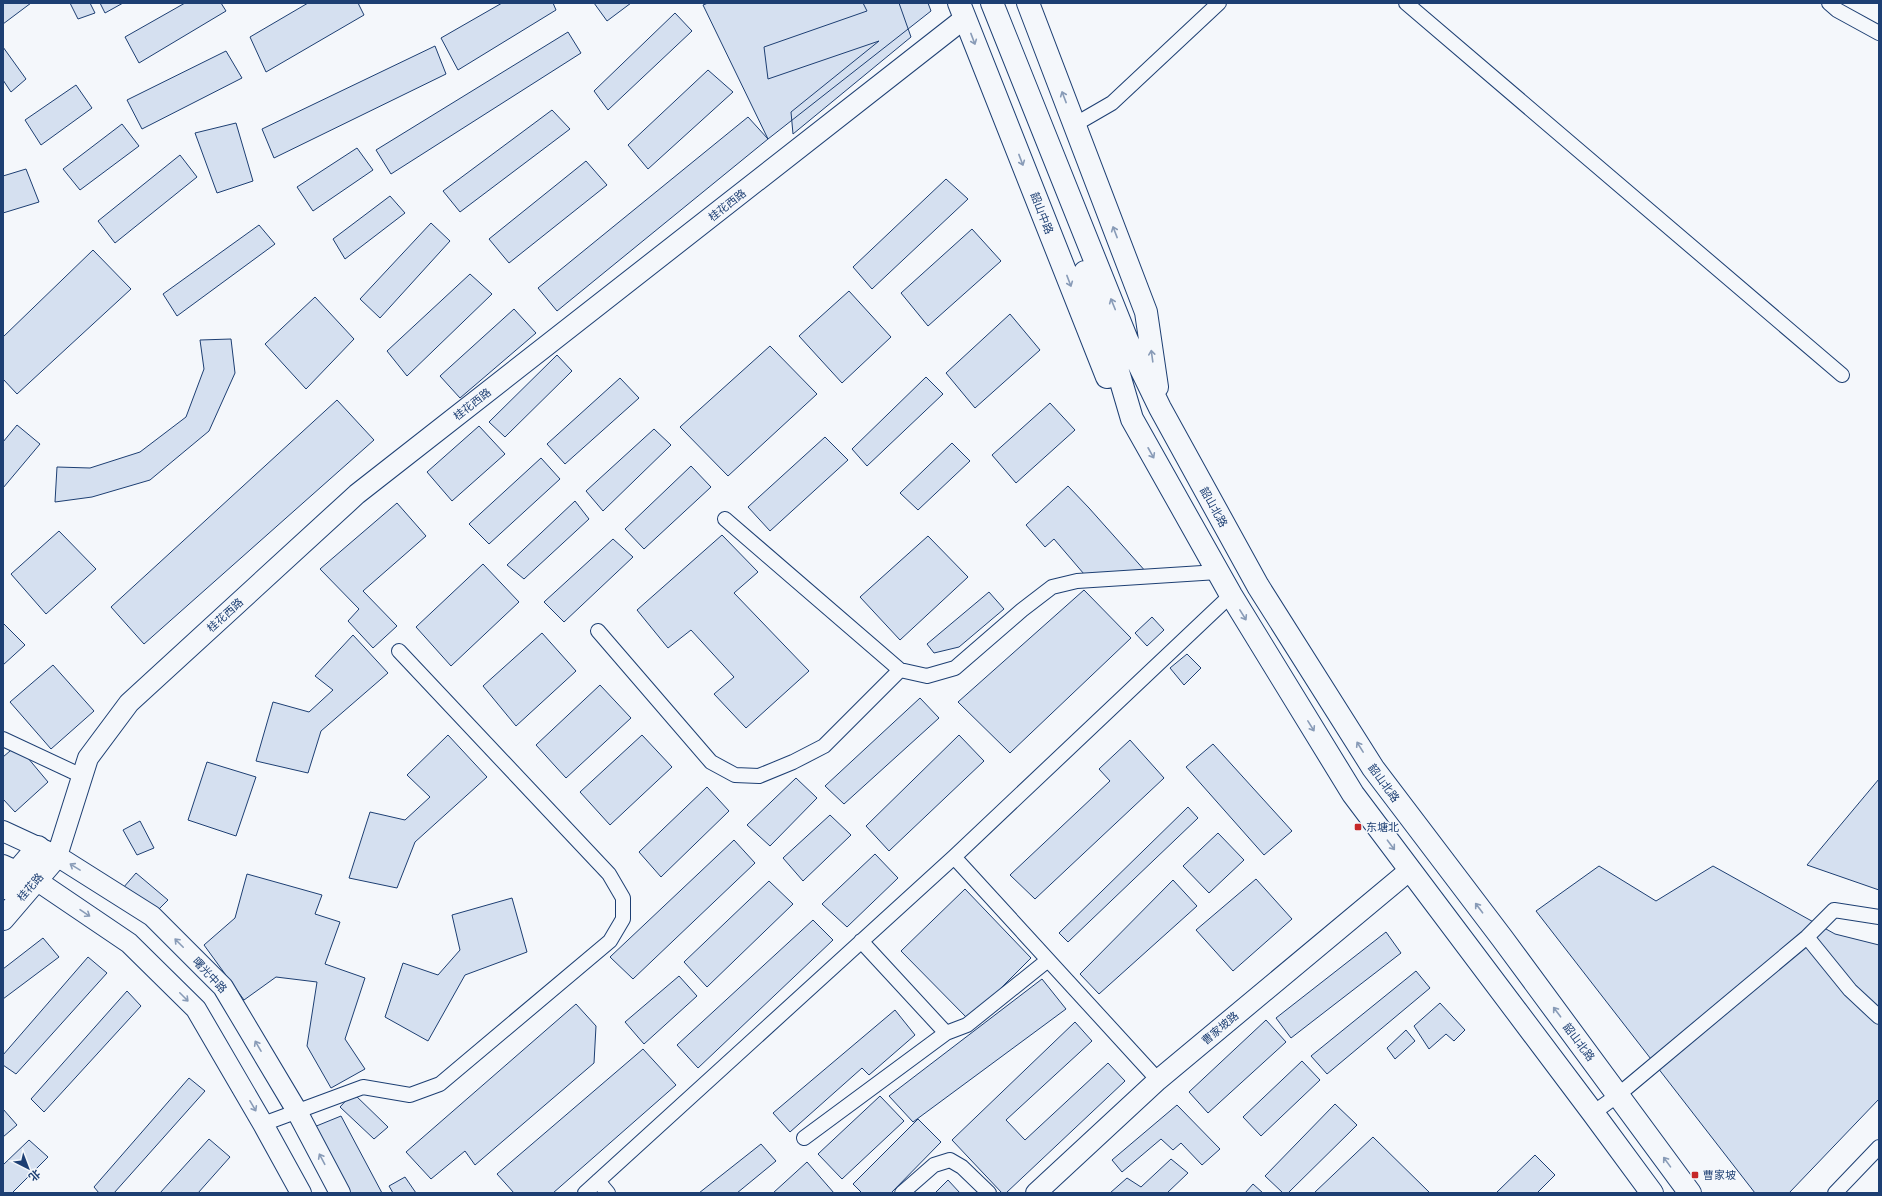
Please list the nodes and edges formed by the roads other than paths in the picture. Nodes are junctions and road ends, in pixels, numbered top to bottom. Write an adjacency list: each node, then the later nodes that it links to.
1 (992, 3): 9 (main road, one-way to 1)
2 (1028, 3): 8 (main road, one-way to 2)
3 (1219, 3): 8 (street)
4 (1406, 3): 10 (street)
5 (1829, 3): 7 (street)
6 (968, 8): 9 (main road, 韶山中路); 12 (main road, 韶山中路, one-way to 12); 20 (street, 桂花西路)
7 (1879, 33)
8 (1074, 125): 11 (main road, one-way to 8)
9 (1119, 342): 11 (main road, 韶山北路); 12 (main road)
10 (1842, 375)
11 (1160, 408): 35 (main road, 韶山北路, one-way to 11)
12 (1132, 419): 14 (main road, one-way to 14)
13 (725, 519): 18 (street)
14 (1218, 572): 15 (main road); 18 (street)
15 (1231, 595): 23 (street); 24 (main road, one-way to 24)
16 (598, 631): 18 (street)
17 (399, 651): 36 (street)
18 (900, 670)
19 (3, 739): 20 (street)
20 (82, 776): 22 (street, 桂花西路)
21 (3, 831): 22 (street, 曙光中路)
22 (47, 852): 25 (main road, 桂花路); 36 (street, 曙光中路, one-way to 22)
23 (954, 857): 30 (street); 31 (street)
24 (1410, 870): 34 (street, 曹家坡路); 37 (main road)
25 (19, 872): 26 (main road, 桂花路); 28 (main road, 桂花路); 38 (street, one-way to 38)
26 (3, 888)
27 (1879, 917): 29 (street)
28 (3, 919)
29 (1807, 937): 32 (street); 35 (street)
30 (861, 941): 33 (street); 41 (street)
31 (1048, 960): 33 (street); 34 (street)
32 (1879, 1017)
33 (946, 1033): 39 (street)
34 (1158, 1080): 48 (street, 曹家坡路)
35 (1618, 1096): 37 (street); 50 (main road, 韶山北路, one-way to 35)
36 (296, 1111): 38 (street); 43 (street, 曙光中路, one-way to 36)
37 (1593, 1113): 49 (main road)
38 (263, 1124): 42 (street)
39 (804, 1138)
40 (1879, 1147): 51 (street)
41 (598, 1181): 44 (street); 45 (street)
42 (300, 1193)
43 (340, 1193)
44 (585, 1193)
45 (608, 1193)
46 (902, 1193): 47 (street)
47 (989, 1193)
48 (1036, 1193)
49 (1652, 1193)
50 (1690, 1193)
51 (1834, 1193)

